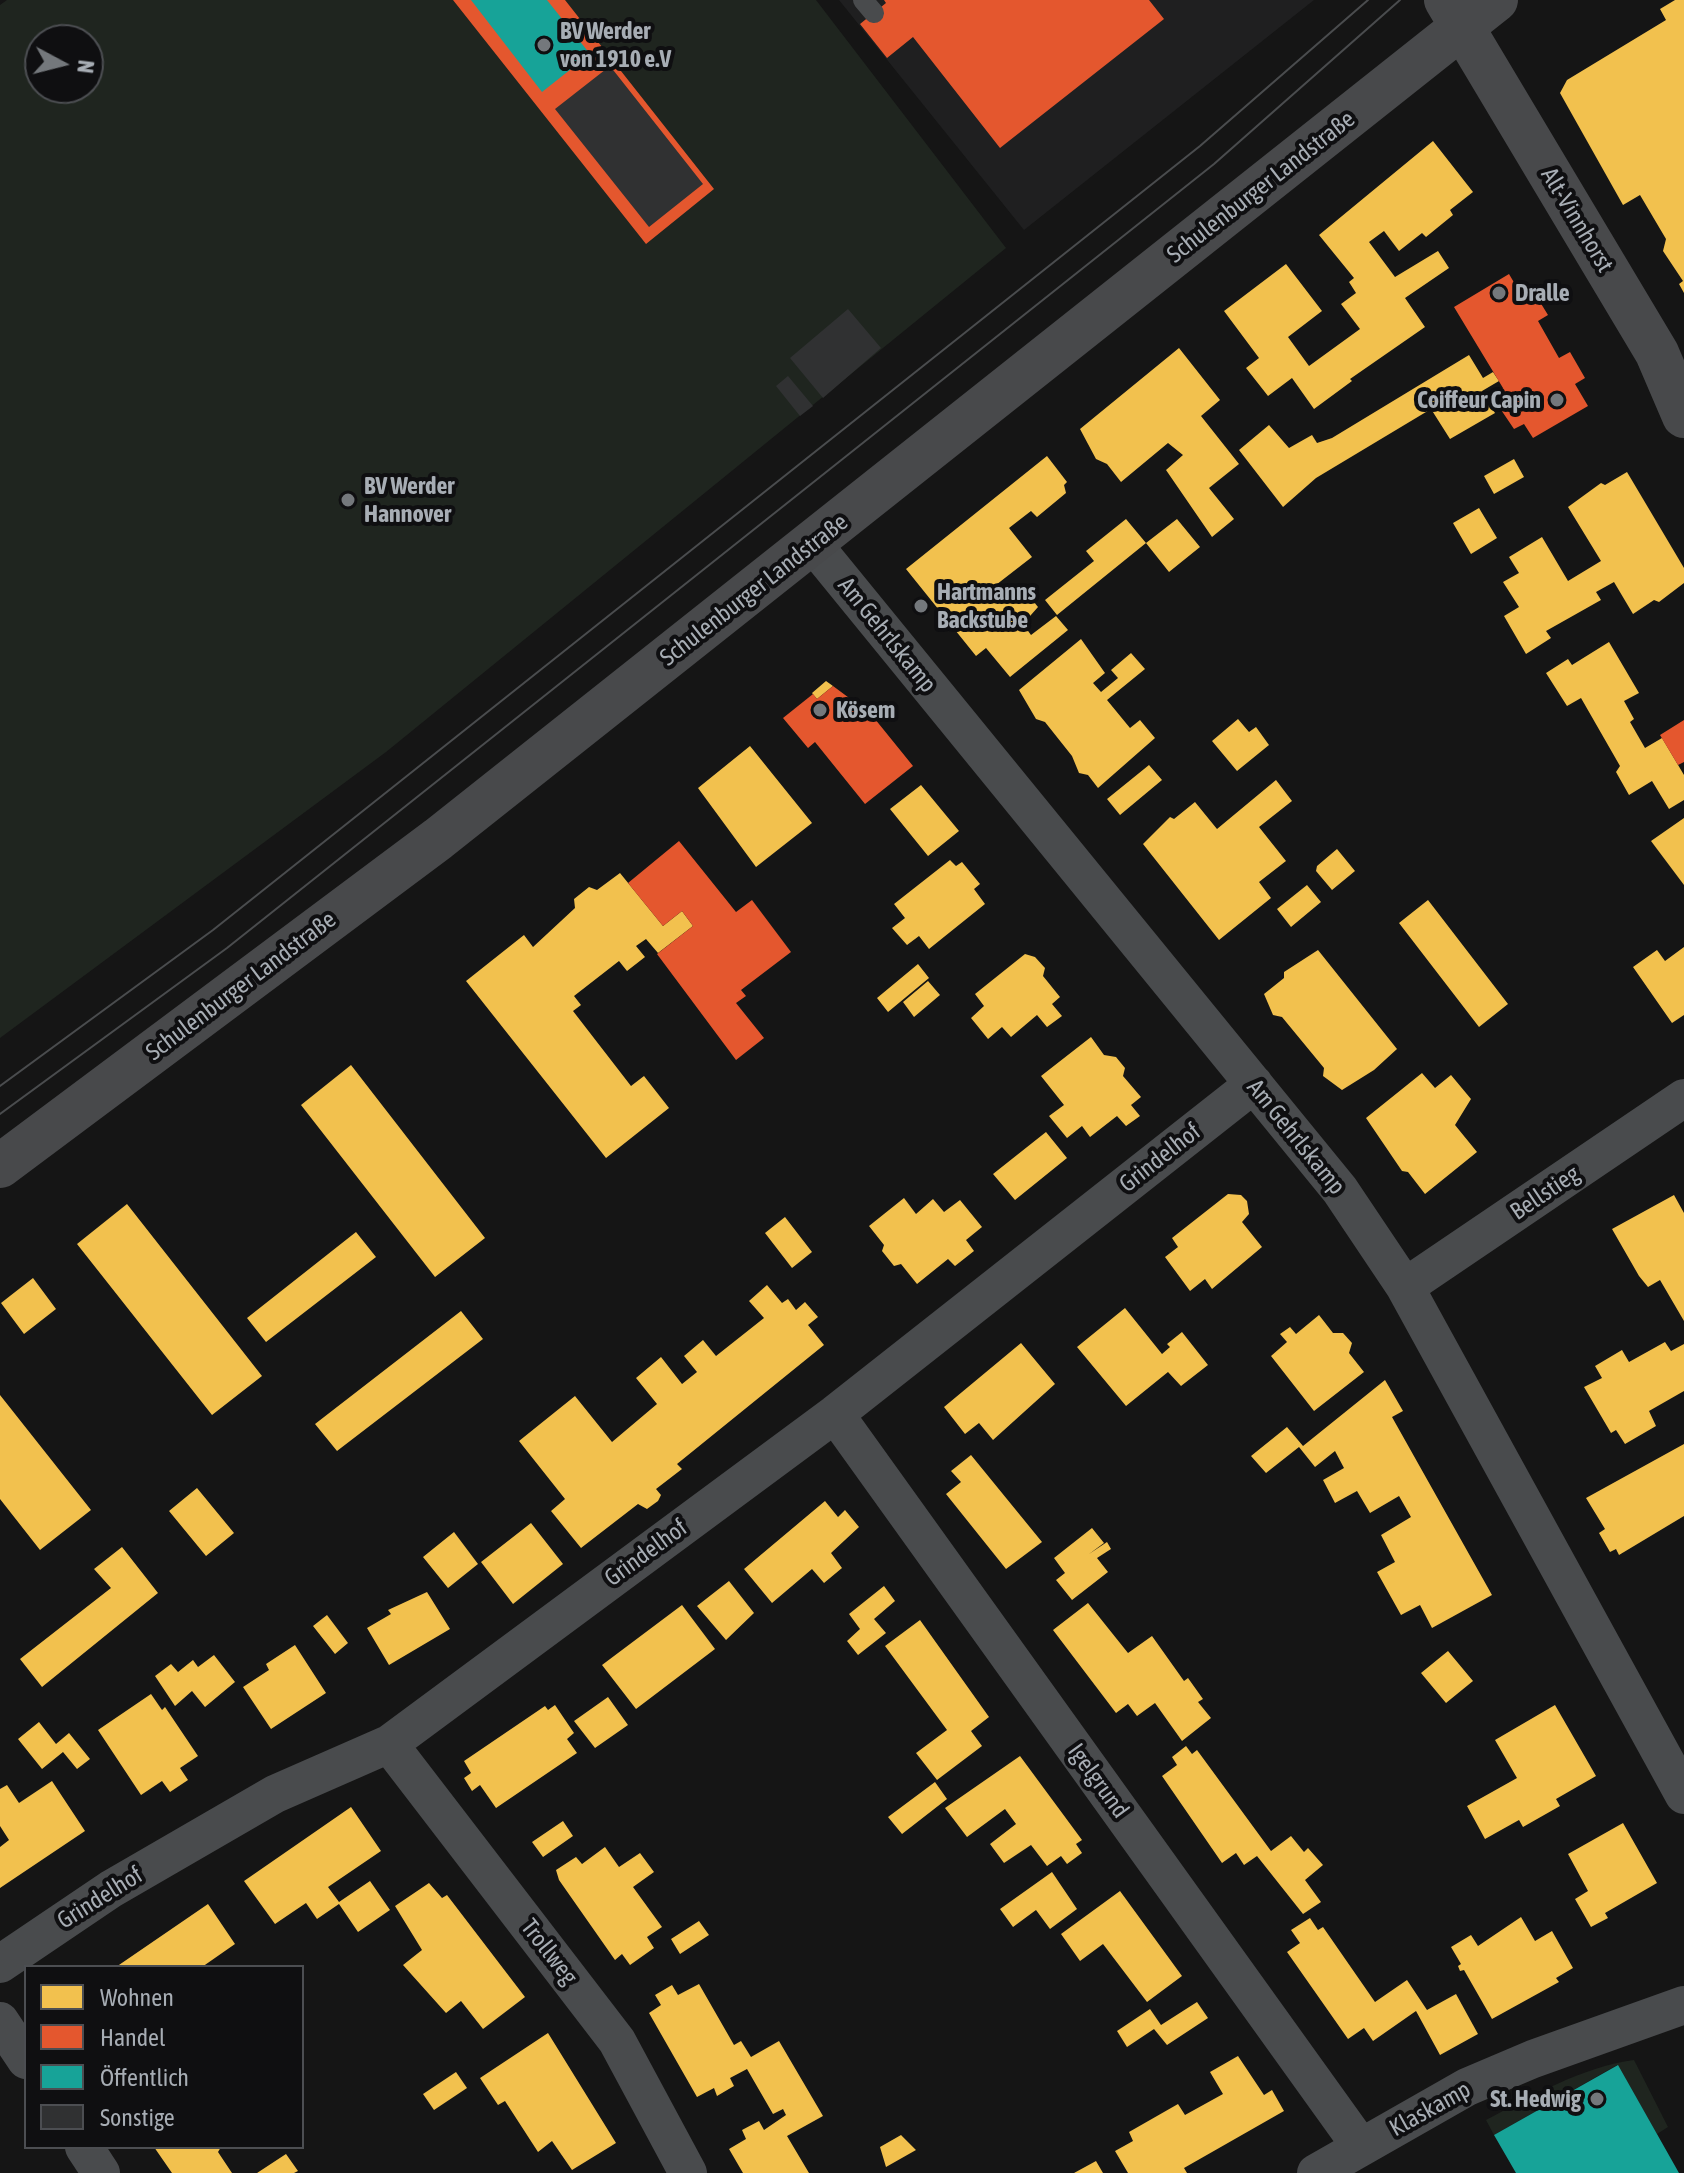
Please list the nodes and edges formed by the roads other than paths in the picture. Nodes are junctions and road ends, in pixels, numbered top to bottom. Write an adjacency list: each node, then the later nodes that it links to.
1 (1496, 0): 2 (main road, Schulenburger Landstraße)
2 (1454, 14): 3 (main road, Alt-Vinnhorst); 4 (main road, Schulenburger Landstraße)
3 (1684, 416)
4 (813, 544): 5 (street, Am Gehrlskamp); 7 (main road, Schulenburger Landstraße)
5 (1254, 1084): 8 (street, Am Gehrlskamp); 9 (street, Grindelhof)
6 (1684, 1098): 8 (street, Bellstieg)
7 (0, 1166)
8 (1405, 1287): 11 (street, Am Gehrlskamp)
9 (835, 1414): 10 (street, Grindelhof); 16 (street, Igelgrund)
10 (389, 1744): 12 (street, Grindelhof); 19 (street, Trollweg)
11 (1684, 1795)
12 (0, 1964)
13 (1684, 2005): 16 (street, Klaskamp)
14 (0, 2021): 15 (street)
15 (24, 2057)
16 (1361, 2147): 20 (street, Klaskamp)
17 (85, 2149): 18 (street)
18 (101, 2173)
19 (688, 2173)
20 (1316, 2173)

